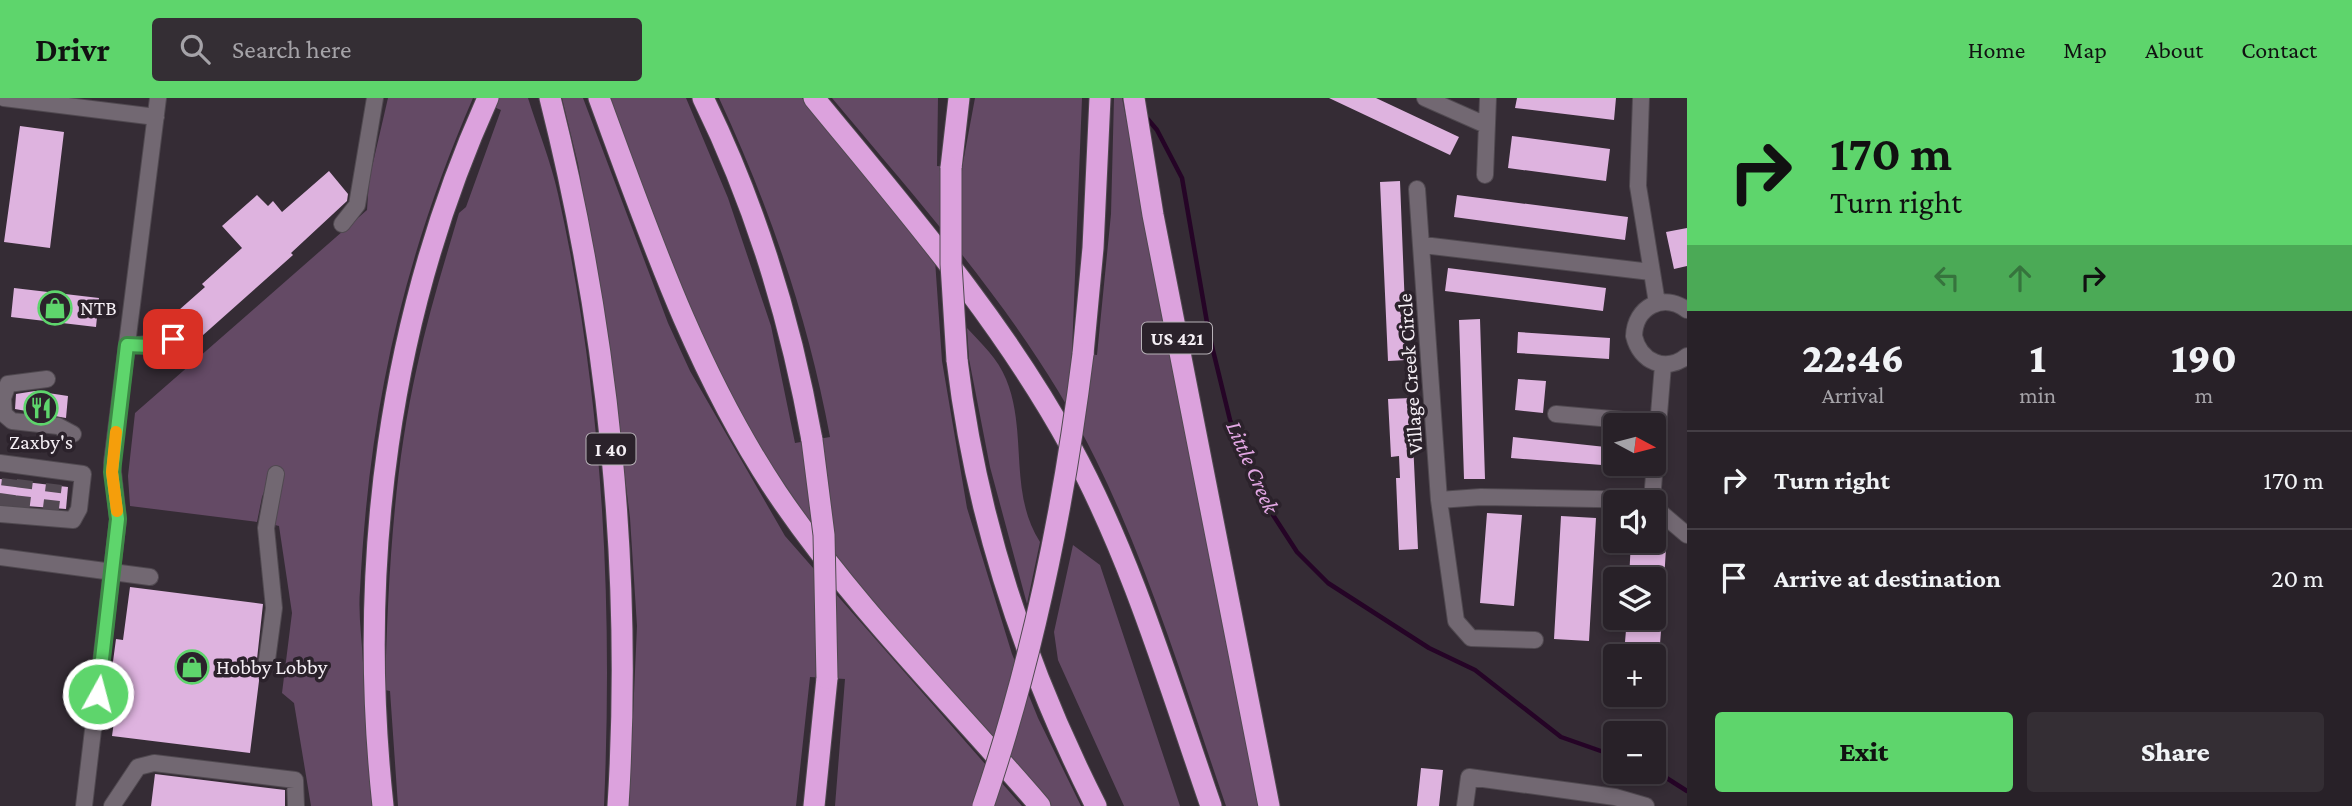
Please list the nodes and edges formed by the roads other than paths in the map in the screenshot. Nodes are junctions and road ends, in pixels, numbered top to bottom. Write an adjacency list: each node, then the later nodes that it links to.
1 (4, 98): 15 (street)
2 (158, 98): 15 (street)
3 (375, 98): 19 (street)
4 (550, 98): 52 (highway, I 40)
5 (599, 98): 55 (highway)
6 (703, 98): 53 (highway, bridge)
7 (814, 98): 57 (highway)
8 (959, 98): 56 (highway, bridge)
9 (1100, 98): 54 (highway, bridge)
10 (1134, 98): 58 (highway, US 421)
11 (1425, 98): 16 (street)
12 (1488, 98): 16 (street)
13 (1641, 98): 21 (street)
14 (487, 101): 51 (highway)
15 (156, 117): 24 (street)
16 (1486, 125): 17 (street)
17 (1485, 175)
18 (1417, 189): 20 (street, Village Creek Circle)
19 (342, 224)
20 (1423, 244): 21 (street); 37 (street, Village Creek Circle)
21 (1651, 272): 22 (street)
22 (1657, 303): 23 (street); 27 (street)
23 (1687, 310)
24 (127, 345): 25 (street); 35 (street)
25 (190, 345)
26 (1687, 356): 27 (street)
27 (1663, 365): 29 (street)
28 (47, 379): 32 (street)
29 (1658, 413)
30 (1556, 414): 31 (street)
31 (1603, 418)
32 (73, 434)
33 (15, 471): 36 (street)
34 (276, 474): 46 (street)
35 (113, 480): 36 (street); 43 (street)
36 (82, 482): 39 (street)
37 (1439, 500): 38 (street); 45 (street, Village Creek Circle)
38 (1603, 501)
39 (11, 514)
40 (1666, 516): 41 (street)
41 (1687, 535)
42 (0, 557): 43 (street)
43 (113, 572): 44 (street); 48 (street)
44 (150, 577)
45 (1535, 640)
46 (267, 660)
47 (1605, 801): 59 (street); 60 (street)
48 (84, 806)
49 (112, 806): 50 (street)
50 (296, 806)
51 (383, 806)
52 (618, 806)
53 (814, 806)
54 (983, 806)
55 (1040, 806)
56 (1096, 806)
57 (1211, 806)
58 (1269, 806)
59 (1465, 806)
60 (1646, 806)

